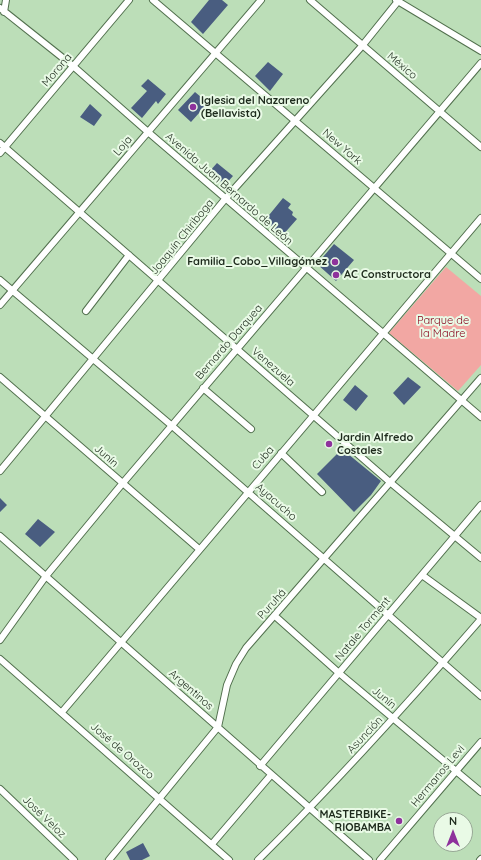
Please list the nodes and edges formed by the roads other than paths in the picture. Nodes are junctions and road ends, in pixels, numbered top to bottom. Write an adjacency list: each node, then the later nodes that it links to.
1 (6, 0): 7 (street)
2 (129, 0): 12 (street, Morona)
3 (153, 0): 10 (street, New York)
4 (261, 0): 10 (street, Loja)
5 (310, 0): 8 (street, México)
6 (397, 0): 8 (street, Joaquín Chiriboga); 9 (street)
7 (2, 10): 12 (street, Avenida Juan Bernardo de León)
8 (362, 46): 13 (street, México); 14 (street, Joaquín Chiriboga)
9 (481, 51)
10 (216, 52): 14 (street, New York); 15 (street, Loja)
11 (481, 63): 13 (street, Bernardo Darquea)
12 (74, 66): 15 (street, Avenida Juan Bernardo de León); 16 (street, Morona)
13 (438, 111): 17 (street, México); 19 (street, Bernardo Darquea)
14 (295, 120): 19 (street, New York); 20 (street, Joaquín Chiriboga)
15 (148, 132): 20 (street, Avenida Juan Bernardo de León); 21 (street, Loja)
16 (3, 145): 18 (street, Morona); 21 (street, Venezuela)
17 (481, 147)
18 (0, 153)
19 (374, 188): 23 (street, New York); 25 (street, Bernardo Darquea)
20 (226, 198): 25 (street, Avenida Juan Bernardo de León); 28 (street, Joaquín Chiriboga)
21 (79, 212): 24 (street, Venezuela); 29 (street, Loja)
22 (481, 218): 23 (street, Cuba)
23 (450, 254): 26 (street, New York); 32 (street, Cuba)
24 (129, 255): 28 (street, Venezuela); 31 (street)
25 (306, 268): 32 (street, Avenida Juan Bernardo de León); 33 (street, Bernardo Darquea)
26 (481, 279)
27 (0, 280): 29 (street, Ayacucho)
28 (158, 281): 33 (street, Venezuela); 34 (street, Joaquín Chiriboga)
29 (12, 291): 30 (street, Loja); 34 (street, Ayacucho)
30 (0, 305)
31 (86, 311)
32 (383, 334): 38 (street, Avenida Juan Bernardo de León); 39 (street, Cuba)
33 (236, 349): 37 (street, Bernardo Darquea); 39 (street, Venezuela)
34 (93, 360): 40 (street, Joaquín Chiriboga); 42 (street, Ayacucho)
35 (0, 377): 40 (street, Junín)
36 (481, 378): 38 (street, Puruhá)
37 (203, 388): 42 (street, Bernardo Darquea); 43 (street)
38 (463, 401): 41 (street, Avenida Juan Bernardo de León); 46 (street, Puruhá)
39 (313, 415): 44 (street, Cuba); 46 (street, Venezuela)
40 (45, 417): 45 (street, Joaquín Chiriboga); 47 (street, Junín)
41 (481, 417)
42 (171, 425): 47 (street, Bernardo Darquea); 48 (street, Ayacucho)
43 (251, 429)
44 (281, 453): 48 (street, Cuba); 49 (street)
45 (0, 471)
46 (391, 483): 51 (street, Venezuela); 55 (street, Puruhá)
47 (122, 484): 53 (street, Junín); 57 (street, Bernardo Darquea)
48 (248, 492): 53 (street, Cuba); 55 (street, Ayacucho)
49 (322, 492)
50 (481, 505): 51 (street, Natale Torment)
51 (455, 535): 54 (street, Venezuela); 56 (street, Natale Torment)
52 (0, 536): 57 (street, Argentinos)
53 (199, 549): 62 (street, Cuba)
54 (481, 558)
55 (325, 559): 58 (street, Ayacucho); 59 (street, Puruhá)
56 (422, 575): 58 (street, Natale Torment); 60 (street)
57 (46, 576): 61 (street, Bernardo Darquea); 62 (street, Argentinos)
58 (388, 614): 64 (street, Ayacucho); 65 (street, Natale Torment)
59 (275, 616): 65 (street, Junín); 69 (street, Puruhá)
60 (481, 619): 64 (street, Asunción)
61 (0, 640)
62 (122, 642): 67 (street, Cuba); 69 (street, Argentinos)
63 (0, 659): 67 (street, José de Orozco)
64 (444, 663): 66 (street, Ayacucho); 68 (street, Asunción)
65 (339, 673): 68 (street, Junín); 71 (street, Natale Torment)
66 (481, 696)
67 (62, 712): 76 (street, José de Orozco)
68 (394, 719): 72 (street, Junín); 77 (street, Asunción)
69 (218, 727): 71 (street, Argentinos); 76 (street, Puruhá)
70 (481, 742): 72 (street, Hermanos Levi)
71 (260, 766): 73 (street, Argentinos)
72 (456, 771): 75 (street, Junín); 84 (street, Hermanos Levi)
73 (271, 775): 77 (street, Argentinos); 78 (street)
74 (0, 789): 79 (street, José Veloz)
75 (481, 792)
76 (160, 798): 78 (street, José de Orozco); 80 (street, Puruhá)
77 (310, 808): 82 (street, Asunción); 83 (street, Argentinos)
78 (212, 844): 81 (street, José de Orozco)
79 (74, 860)
80 (109, 860)
81 (229, 860)
82 (258, 860)
83 (369, 860)
84 (380, 860)

